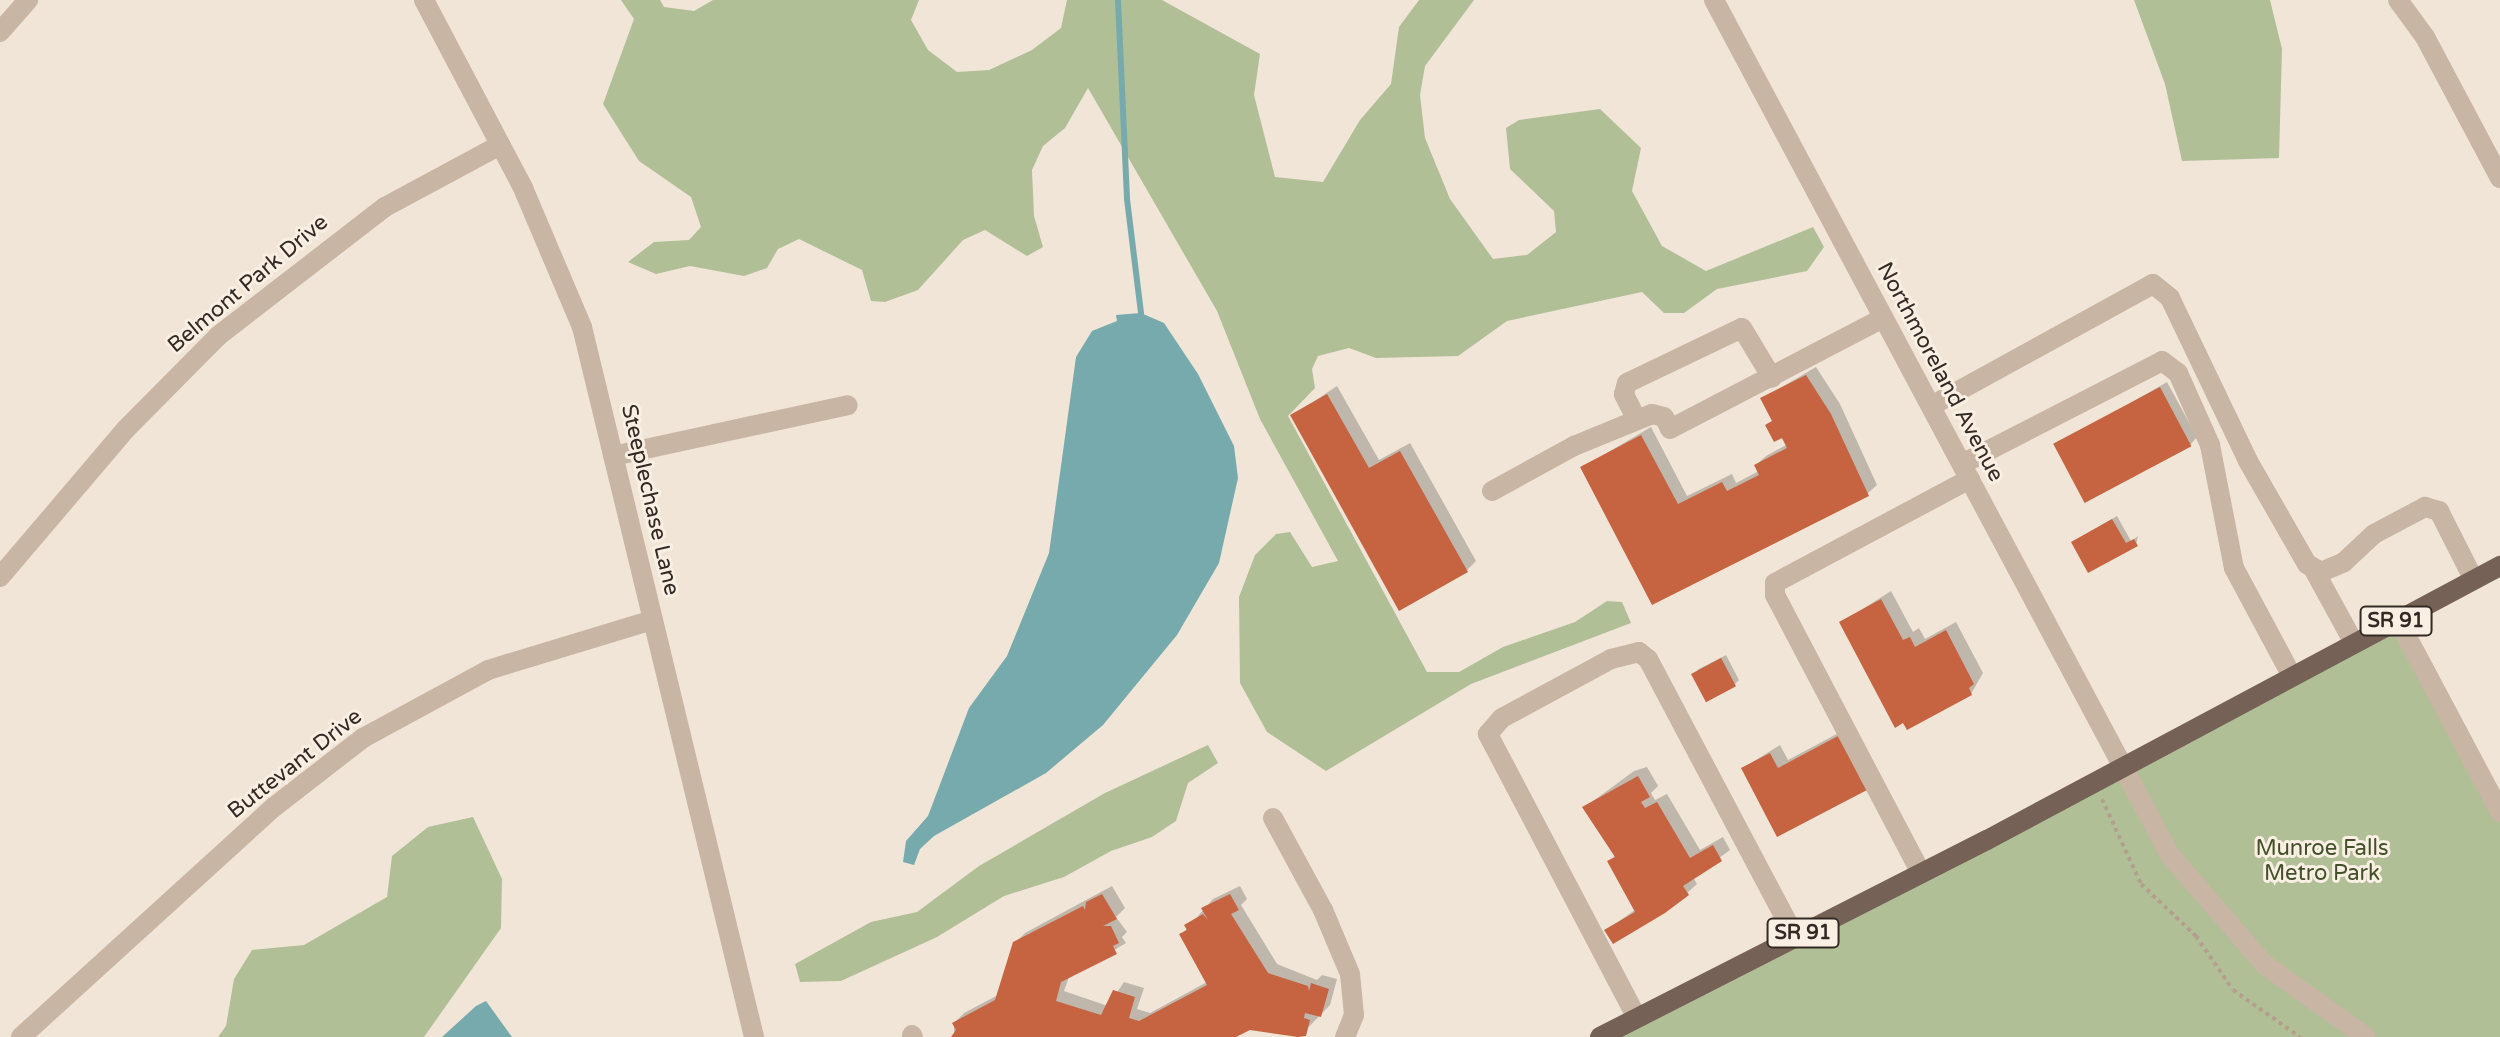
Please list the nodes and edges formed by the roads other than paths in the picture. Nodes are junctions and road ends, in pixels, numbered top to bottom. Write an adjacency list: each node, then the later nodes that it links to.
1 (28, 0): 5 (street)
2 (424, 0): 6 (street, Steeplechase Lane)
3 (1714, 0): 8 (street, Northmoreland Avenue)
4 (2398, 0): 7 (street)
5 (0, 32)
6 (500, 145): 13 (street, Steeplechase Lane); 18 (street, Belmont Park Drive)
7 (2500, 178)
8 (1883, 318): 9 (street); 11 (street, Northmoreland Avenue)
9 (1772, 378): 12 (street); 12 (street)
10 (848, 405): 13 (street)
11 (1931, 406): 14 (street, Northmoreland Avenue); 17 (street)
12 (1637, 420): 15 (street)
13 (613, 456): 20 (street, Steeplechase Lane)
14 (1966, 471): 23 (street); 24 (street, Northmoreland Avenue); 27 (street)
15 (1492, 491)
16 (2500, 566): 19 (main road, SR 91)
17 (2314, 570): 19 (street); 22 (street)
18 (0, 577)
19 (2474, 580): 21 (main road, SR 91)
20 (653, 620): 30 (street, Buttevant Drive); 31 (street, Steeplechase Lane)
21 (2398, 620): 22 (main road, SR 91); 25 (street)
22 (2354, 643): 23 (main road, SR 91)
23 (2292, 676): 24 (main road, SR 91)
24 (2120, 769): 27 (main road, SR 91); 34 (street, Northmoreland Avenue)
25 (2500, 812)
26 (1273, 818): 32 (street)
27 (1921, 873): 28 (main road, SR 91)
28 (1795, 937): 29 (main road, SR 91); 29 (street)
29 (1637, 1018): 33 (main road, SR 91)
30 (21, 1037)
31 (754, 1037)
32 (1345, 1037)
33 (1600, 1037)
34 (2366, 1037)

